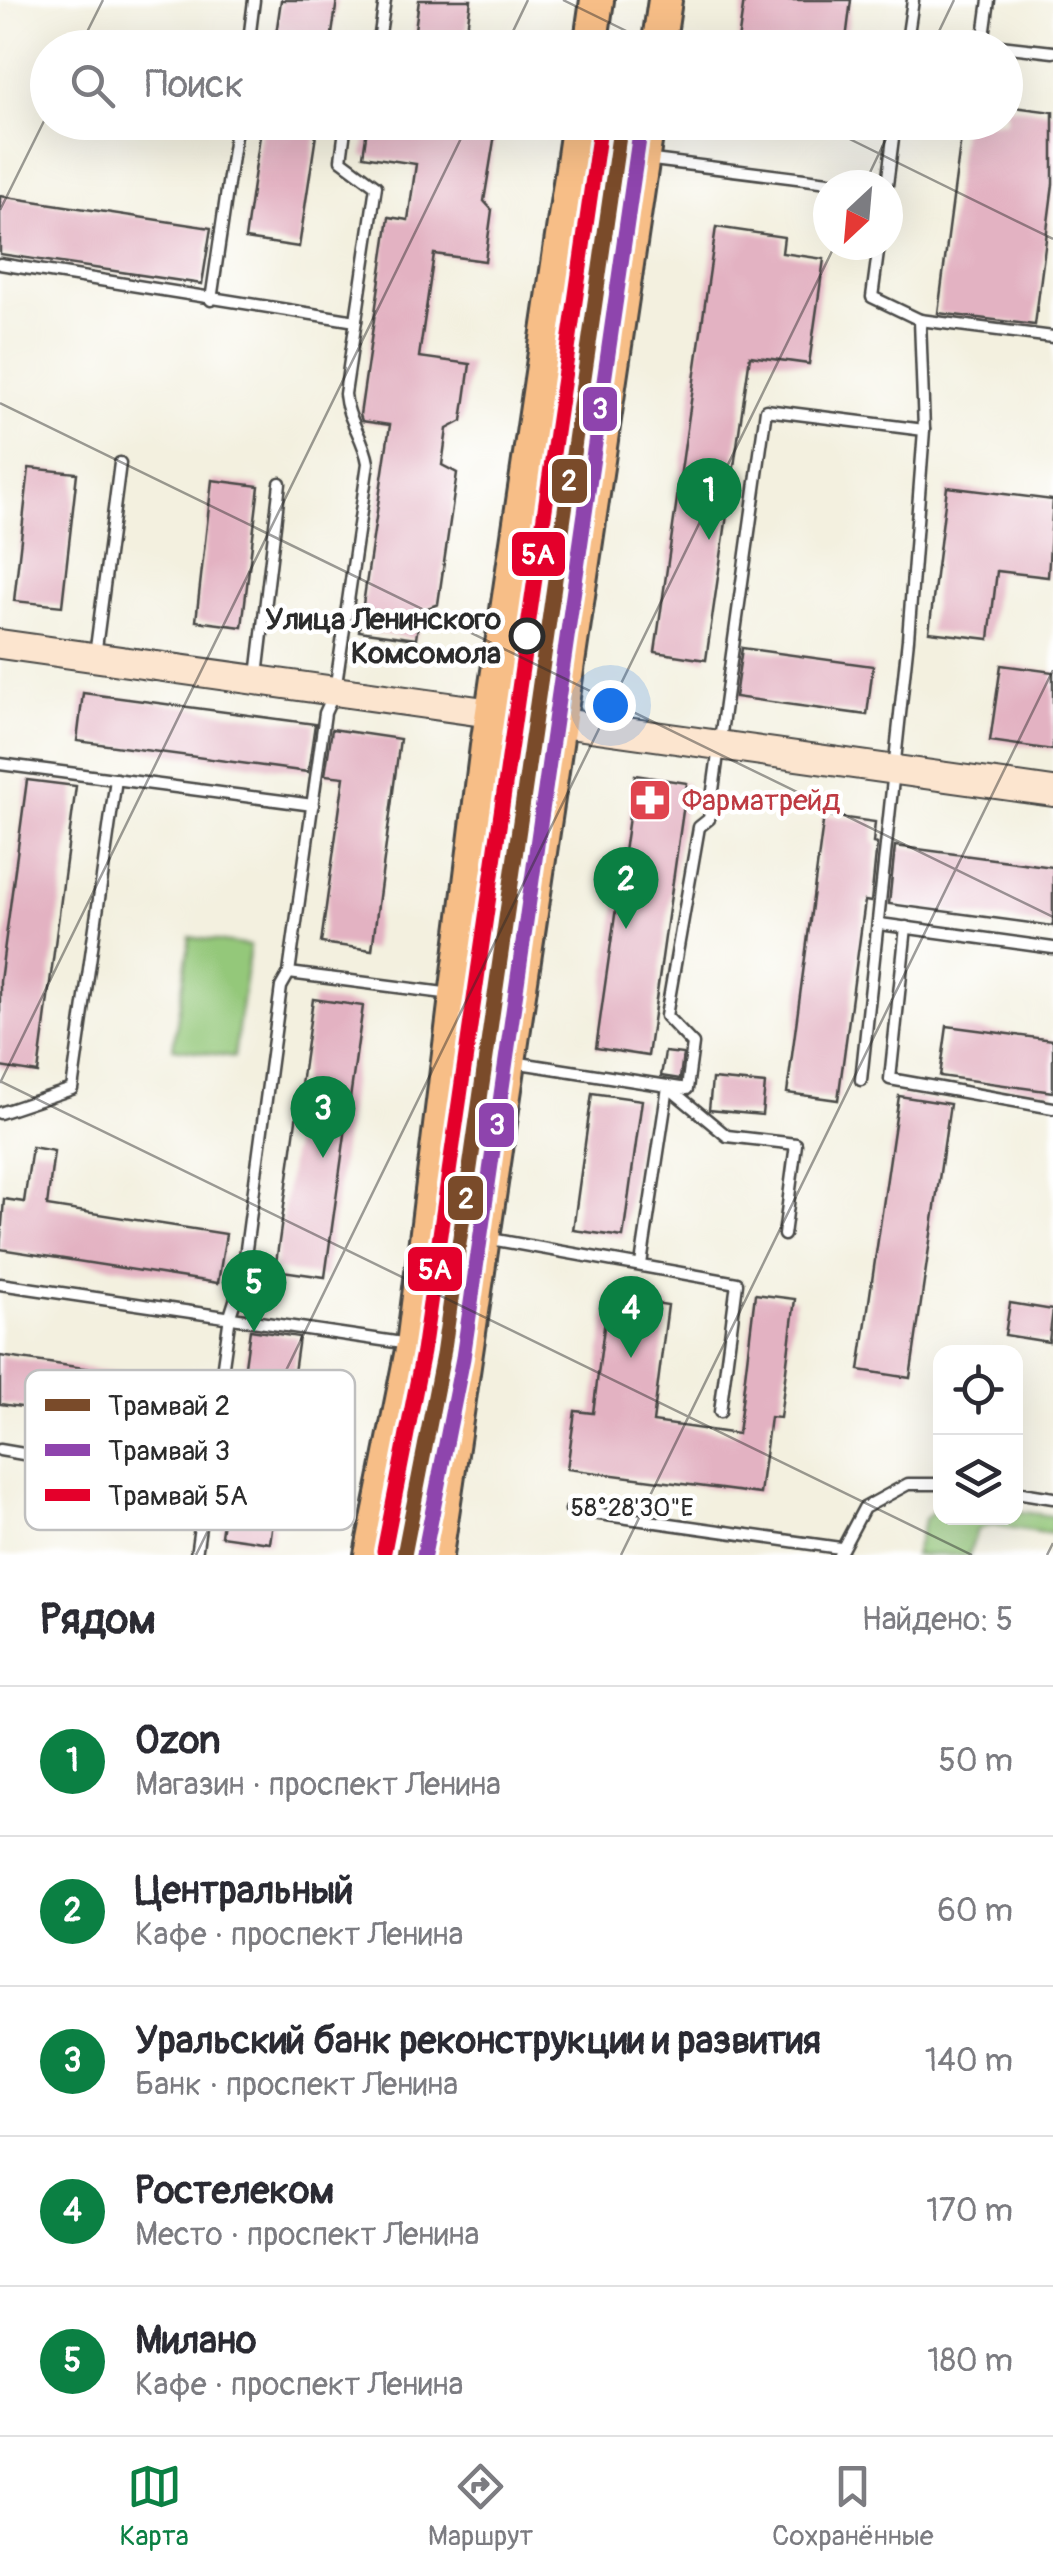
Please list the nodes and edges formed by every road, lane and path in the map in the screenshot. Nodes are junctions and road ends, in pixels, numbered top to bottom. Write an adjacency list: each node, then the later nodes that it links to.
1 (254, 0): 7 (lane)
2 (385, 0): 8 (lane)
3 (598, 0): 9 (main road)
4 (665, 0): 10 (main road)
5 (913, 0): 11 (lane)
6 (989, 0): 12 (lane)
7 (250, 30)
8 (381, 30)
9 (593, 30)
10 (661, 30)
11 (909, 30)
12 (984, 30)
13 (1023, 50): 14 (lane)
14 (1053, 52)
15 (233, 140): 26 (lane)
16 (344, 140): 28 (lane)
17 (577, 140): 37 (main road)
18 (586, 140): 21 (street)
19 (646, 140): 21 (main road)
20 (893, 140): 22 (lane)
21 (643, 159): 23 (lane); 38 (main road)
22 (889, 170)
23 (813, 180)
24 (876, 260): 27 (lane)
25 (0, 264): 26 (lane)
26 (211, 300): 28 (lane)
27 (920, 320): 29 (lane); 30 (lane)
28 (356, 321): 36 (lane)
29 (1053, 337)
30 (924, 430): 39 (lane); 41 (lane)
31 (120, 463): 34 (lane)
32 (280, 483): 35 (lane)
33 (0, 644): 34 (street)
34 (95, 657): 35 (street)
35 (256, 680): 36 (street)
36 (335, 691): 37 (street); 44 (lane)
37 (492, 713): 38 (street); 49 (main road)
38 (562, 722): 39 (street); 50 (main road)
39 (720, 745): 41 (street); 54 (lane)
40 (0, 764): 42 (lane)
41 (894, 769): 43 (street); 45 (lane)
42 (116, 779): 44 (lane); 56 (lane)
43 (1053, 792)
44 (313, 805): 48 (lane)
45 (880, 924): 46 (lane); 53 (lane)
46 (906, 927): 47 (lane); 55 (lane)
47 (1053, 948)
48 (289, 973): 49 (lane); 62 (lane)
49 (456, 995): 50 (street); 51 (main road)
50 (520, 1004): 52 (main road)
51 (449, 1053): 52 (street); 57 (main road)
52 (512, 1062): 54 (lane); 59 (main road)
53 (861, 1080)
54 (668, 1087): 58 (lane); 60 (lane)
55 (1053, 1108)
56 (0, 1113)
57 (427, 1229): 59 (street); 63 (main road)
58 (784, 1235)
59 (484, 1238): 60 (lane); 64 (main road)
60 (641, 1264): 66 (lane)
61 (0, 1284): 62 (lane)
62 (230, 1316): 63 (lane); 65 (lane)
63 (413, 1345): 64 (street); 76 (main road)
64 (466, 1356): 77 (main road)
65 (222, 1370)
66 (720, 1412)
67 (0, 1450): 68 (lane)
68 (25, 1454)
69 (933, 1484): 74 (lane)
70 (1023, 1493): 71 (lane)
71 (1053, 1498)
72 (571, 1510): 74 (lane)
73 (199, 1530): 75 (lane)
74 (839, 1551)
75 (196, 1555)
76 (372, 1555)
77 (436, 1555)

